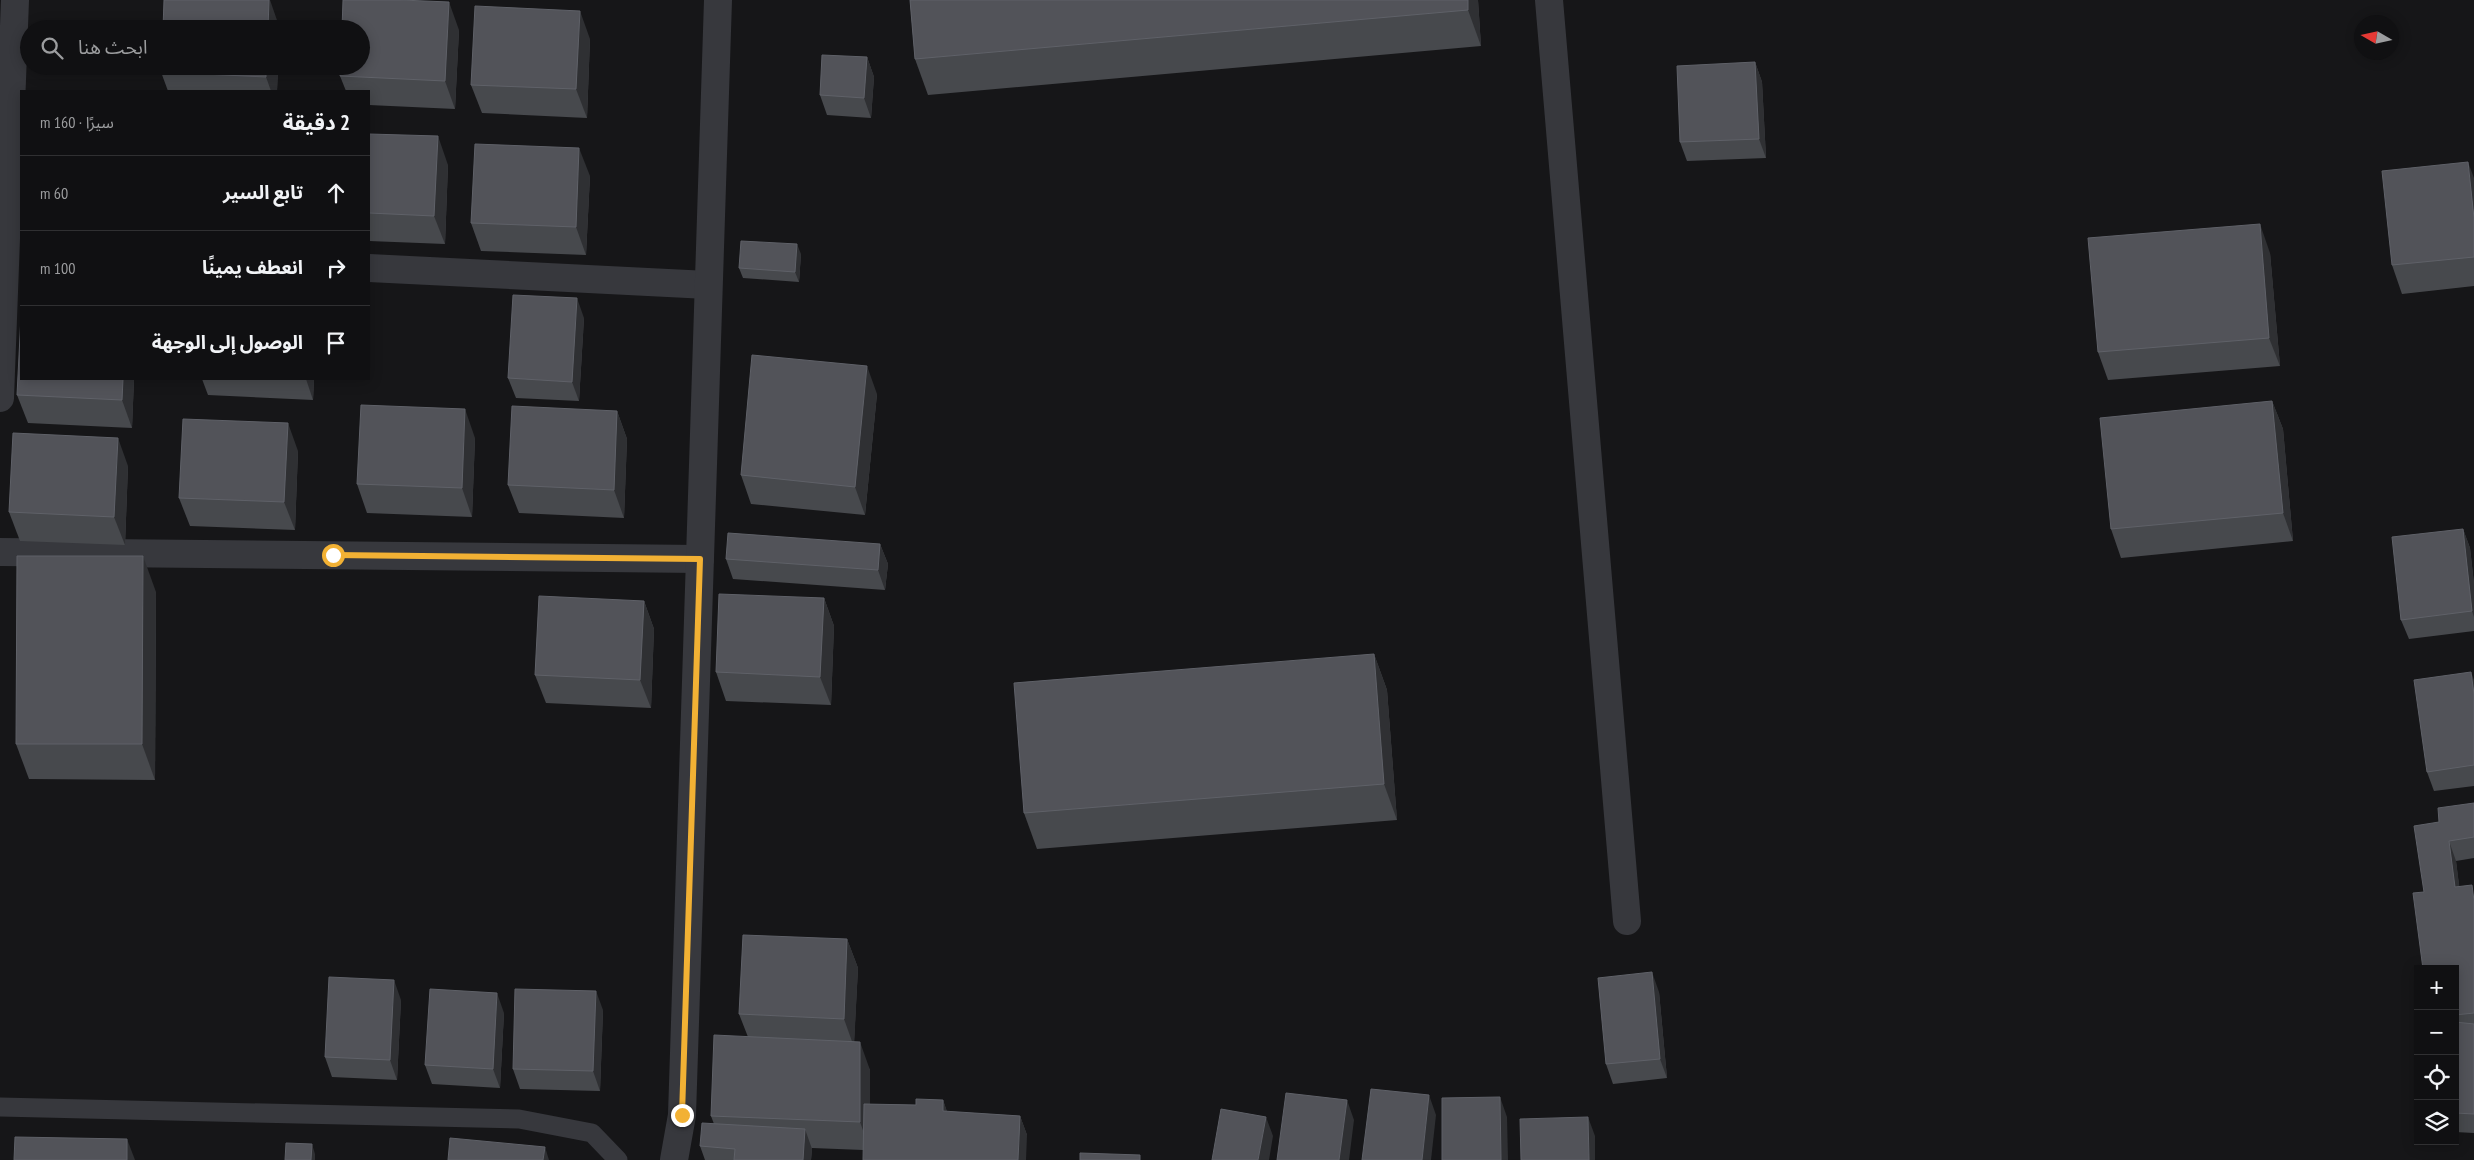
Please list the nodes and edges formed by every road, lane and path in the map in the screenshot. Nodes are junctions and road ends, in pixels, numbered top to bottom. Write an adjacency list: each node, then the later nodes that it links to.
1 (16, 0): 4 (street)
2 (718, 0): 6 (street)
3 (1549, 0): 10 (street)
4 (9, 250): 7 (street)
5 (370, 268): 6 (street)
6 (708, 285): 9 (street)
7 (0, 398)
8 (0, 552): 9 (street)
9 (700, 559): 13 (street)
10 (1628, 921)
11 (0, 1107): 12 (lane)
12 (618, 1160)
13 (674, 1160)

